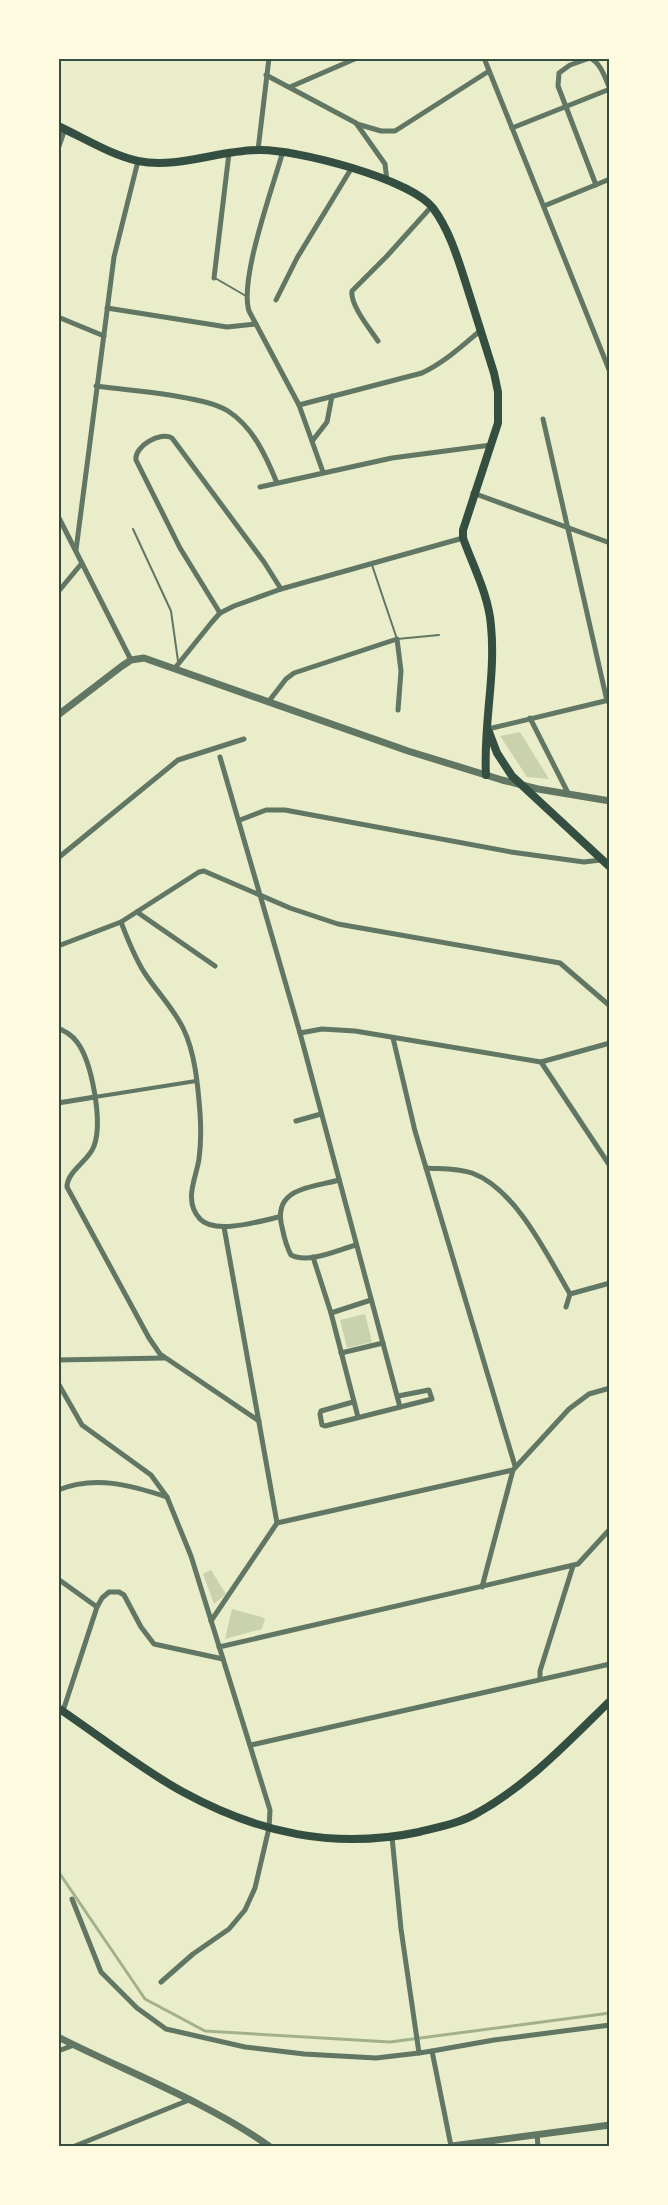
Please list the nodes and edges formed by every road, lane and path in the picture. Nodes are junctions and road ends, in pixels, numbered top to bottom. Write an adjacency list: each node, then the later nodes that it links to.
1 (269, 58): 6 (street)
2 (357, 58): 7 (street)
3 (484, 58): 5 (street)
4 (590, 58): 8 (street); 9 (street)
5 (489, 71): 10 (street); 12 (street)
6 (267, 75): 7 (street); 14 (street)
7 (290, 87): 10 (street)
8 (609, 89): 9 (street)
9 (565, 107): 12 (street); 21 (street)
10 (356, 123): 20 (street)
11 (62, 128): 13 (street); 17 (main road)
12 (512, 128): 23 (street)
13 (58, 149)
14 (258, 150): 15 (main road); 16 (main road)
15 (283, 151): 18 (main road); 25 (street)
16 (229, 153): 17 (main road); 24 (street)
17 (138, 161): 27 (street)
18 (351, 169): 20 (main road); 26 (street)
19 (609, 179): 21 (street)
20 (387, 181): 22 (main road)
21 (596, 184): 23 (street)
22 (432, 206): 30 (main road); 32 (street)
23 (544, 206): 33 (street)
24 (214, 278): 25 (lane)
25 (246, 296): 29 (street)
26 (276, 300)
27 (107, 308): 29 (street); 31 (street)
28 (58, 317): 31 (street)
29 (256, 324): 36 (street)
30 (481, 330): 35 (street); 39 (main road)
31 (104, 336): 34 (street)
32 (378, 341)
33 (609, 372)
34 (96, 386): 41 (street); 49 (street)
35 (332, 396): 36 (street); 38 (street)
36 (298, 405): 38 (street)
37 (543, 419): 45 (street)
38 (313, 440): 40 (street)
39 (491, 445): 40 (street); 43 (main road)
40 (323, 472): 41 (street)
41 (277, 483): 42 (street)
42 (260, 487)
43 (473, 493): 45 (street); 47 (main road)
44 (58, 516): 49 (street)
45 (567, 526): 48 (street); 60 (street)
46 (133, 529): 58 (lane)
47 (463, 538): 51 (street); 64 (main road)
48 (609, 543)
49 (76, 550): 50 (street)
50 (82, 563): 53 (street); 57 (street)
51 (371, 563): 52 (street); 56 (lane)
52 (281, 589): 54 (street); 54 (street)
53 (58, 592)
54 (220, 614): 58 (street)
55 (439, 635): 56 (lane)
56 (397, 639): 59 (street); 61 (street)
57 (131, 660): 58 (street); 62 (street)
58 (177, 665): 59 (street)
59 (269, 701): 67 (street)
60 (608, 701): 63 (street)
61 (398, 710)
62 (58, 715)
63 (530, 718): 64 (street); 69 (street)
64 (488, 729): 67 (main road); 68 (main road)
65 (244, 739): 72 (street)
66 (220, 758): 71 (street)
67 (486, 775): 68 (street)
68 (521, 785): 69 (street); 73 (main road)
69 (568, 793): 70 (street)
70 (609, 801)
71 (240, 820): 73 (street); 75 (street)
72 (58, 858)
73 (601, 860): 74 (main road)
74 (609, 867)
75 (260, 895): 76 (street); 80 (street); 82 (street)
76 (137, 912): 77 (street); 79 (street)
77 (121, 922): 78 (street); 86 (street)
78 (58, 946)
79 (215, 966)
80 (609, 1006)
81 (58, 1028): 87 (street)
82 (300, 1033): 83 (street); 89 (street)
83 (393, 1038): 85 (street); 94 (street)
84 (609, 1043): 85 (street)
85 (541, 1062): 92 (street)
86 (196, 1081): 87 (street); 97 (street)
87 (95, 1097): 88 (street); 107 (street)
88 (58, 1103)
89 (321, 1114): 90 (street); 95 (street)
90 (296, 1121)
91 (609, 1150): 92 (street)
92 (602, 1152): 93 (street)
93 (609, 1166)
94 (426, 1168): 101 (street); 116 (street)
95 (339, 1180): 96 (street); 98 (street)
96 (279, 1217): 97 (street); 99 (street)
97 (224, 1227): 115 (street)
98 (356, 1245): 99 (street); 102 (street)
99 (313, 1257): 104 (street)
100 (609, 1283): 101 (street)
101 (570, 1294): 103 (street)
102 (371, 1300): 104 (street); 105 (street)
103 (566, 1307)
104 (331, 1313): 106 (street)
105 (383, 1343): 106 (street); 111 (street)
106 (341, 1353): 112 (street)
107 (164, 1358): 108 (street); 115 (street)
108 (58, 1360)
109 (58, 1383): 118 (street)
110 (609, 1388): 116 (street)
111 (398, 1396): 113 (street); 113 (street)
112 (353, 1402): 114 (street); 114 (street)
113 (400, 1407): 114 (street)
114 (358, 1417)
115 (259, 1421): 119 (street)
116 (514, 1468): 119 (street); 123 (street)
117 (58, 1490): 118 (street)
118 (167, 1497): 125 (street)
119 (278, 1523): 125 (street)
120 (609, 1529): 121 (street)
121 (573, 1566): 123 (street); 129 (street)
122 (58, 1579): 124 (street)
123 (482, 1587): 126 (street)
124 (97, 1607): 127 (street); 131 (street)
125 (211, 1621): 126 (street)
126 (219, 1647): 127 (street)
127 (223, 1659): 132 (street)
128 (609, 1664): 129 (street)
129 (540, 1679): 132 (street)
130 (609, 1701): 134 (main road)
131 (61, 1710): 133 (main road)
132 (250, 1745): 133 (street)
133 (269, 1828): 134 (main road); 136 (street)
134 (392, 1837): 142 (street)
135 (72, 1899): 142 (street)
136 (160, 1982)
137 (609, 2025): 141 (street)
138 (58, 2037): 139 (street)
139 (74, 2045): 140 (street); 143 (street)
140 (58, 2051)
141 (432, 2051): 142 (street); 148 (street)
142 (418, 2053)
143 (189, 2100): 146 (street); 147 (street)
144 (609, 2125): 145 (street)
145 (537, 2135): 148 (street); 149 (street)
146 (75, 2146)
147 (269, 2146)
148 (451, 2146)
149 (538, 2146)

